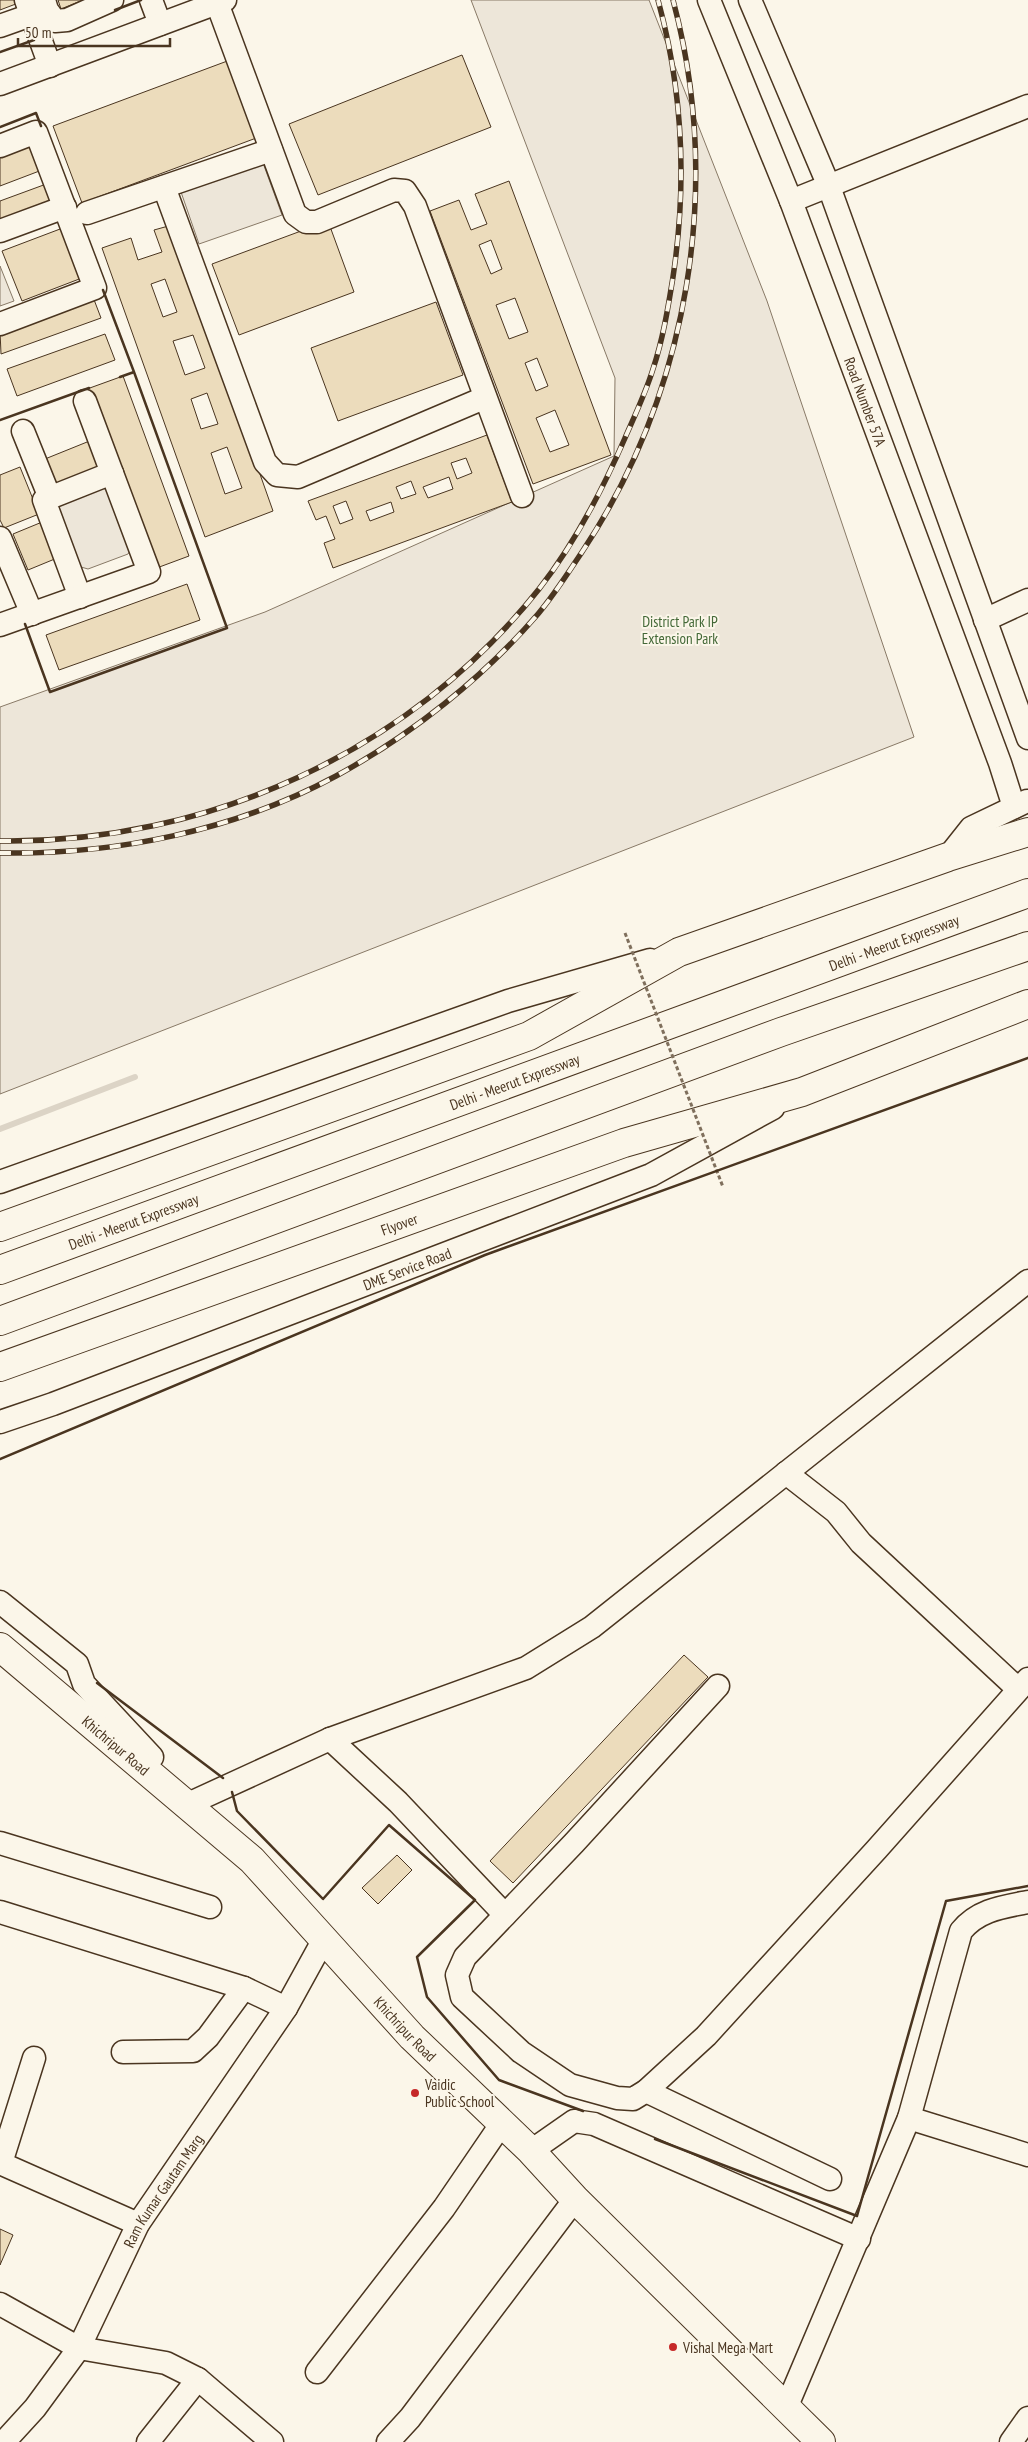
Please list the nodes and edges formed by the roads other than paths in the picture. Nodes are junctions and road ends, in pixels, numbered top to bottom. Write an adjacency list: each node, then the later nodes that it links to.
1 (112, 0): 6 (street)
2 (151, 0): 7 (street)
3 (709, 0): 16 (street, Road Number 57A)
4 (750, 0): 14 (street)
5 (221, 2): 7 (street); 13 (street)
6 (34, 5): 8 (street); 9 (street)
7 (160, 24): 9 (street)
8 (0, 26)
9 (50, 66): 10 (street)
10 (0, 84)
11 (1028, 106): 14 (street)
12 (0, 146): 17 (street)
13 (271, 150): 15 (street); 21 (street)
14 (828, 184): 16 (street); 31 (street)
15 (164, 187): 18 (street); 21 (street)
16 (791, 201): 34 (street, Road Number 57A)
17 (65, 207): 19 (street); 20 (street)
18 (87, 213)
19 (0, 232)
20 (0, 324)
21 (484, 398): 25 (street)
22 (85, 402): 24 (street)
23 (23, 431): 26 (street)
24 (112, 473): 26 (street); 28 (street)
25 (522, 496)
26 (50, 498): 28 (street)
27 (0, 538): 30 (street)
28 (80, 597): 30 (street)
29 (1028, 600): 31 (street)
30 (32, 614): 32 (street)
31 (985, 620): 33 (street)
32 (0, 625)
33 (1028, 738)
34 (1021, 804): 36 (street)
35 (1028, 832): 36 (main road)
36 (948, 857): 39 (main road)
37 (1028, 893): 44 (main road, Delhi - Meerut Expressway)
38 (1028, 946): 46 (main road)
39 (679, 952): 42 (street); 43 (main road)
40 (1028, 1004): 41 (main road, Flyover)
41 (802, 1092): 47 (main road, Flyover); 48 (street, DME Service Road)
42 (0, 1182)
43 (0, 1227)
44 (0, 1270)
45 (1028, 1281): 49 (street)
46 (0, 1321)
47 (0, 1367)
48 (0, 1422)
49 (786, 1473): 52 (street); 54 (street)
50 (0, 1602): 55 (street)
51 (1, 1650): 56 (main road, Khichripur Road)
52 (1023, 1684): 67 (street)
53 (718, 1686): 61 (street)
54 (330, 1739): 56 (street); 61 (street)
55 (152, 1757)
56 (186, 1805): 62 (main road, Khichripur Road)
57 (0, 1843): 59 (street)
58 (1028, 1902): 68 (street)
59 (210, 1907)
60 (0, 1912): 63 (street)
61 (505, 1915): 67 (street)
62 (324, 1939): 64 (street, Ram Kumar Gautam Marg); 69 (main road, Khichripur Road)
63 (244, 1988): 64 (street); 65 (street)
64 (286, 2008): 75 (street, Ram Kumar Gautam Marg)
65 (123, 2052)
66 (34, 2058): 72 (street)
67 (646, 2091): 73 (street)
68 (909, 2118): 71 (street); 76 (street)
69 (502, 2123): 70 (main road, Khichripur Road); 79 (street)
70 (532, 2151): 74 (main road, Khichripur Road); 76 (street)
71 (1028, 2155)
72 (0, 2163): 75 (street)
73 (830, 2179)
74 (576, 2199): 81 (main road, Khichripur Road); 86 (street)
75 (138, 2224): 78 (street, Ram Kumar Gautam Marg)
76 (859, 2239): 81 (street)
77 (0, 2304): 78 (street)
78 (79, 2348): 80 (street); 83 (street, Ram Kumar Gautam Marg)
79 (317, 2372)
80 (198, 2379): 84 (street); 85 (street)
81 (786, 2408): 87 (main road, Khichripur Road)
82 (1028, 2418): 88 (street)
83 (4, 2442)
84 (148, 2442)
85 (272, 2442)
86 (388, 2442)
87 (821, 2442)
88 (1011, 2442)

